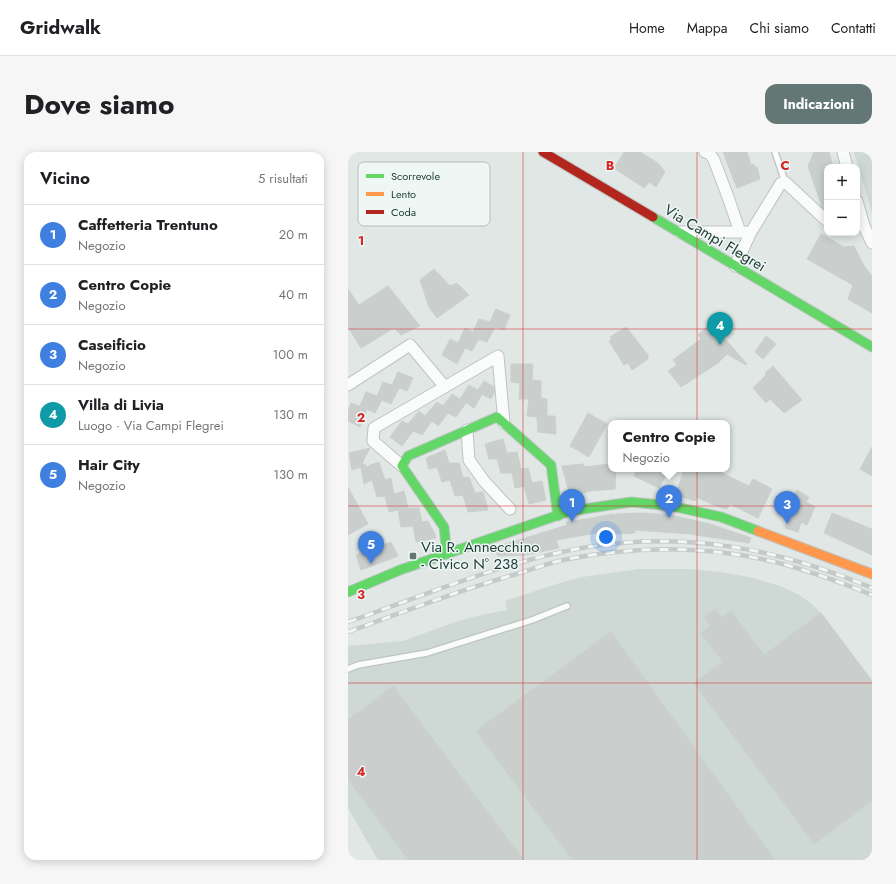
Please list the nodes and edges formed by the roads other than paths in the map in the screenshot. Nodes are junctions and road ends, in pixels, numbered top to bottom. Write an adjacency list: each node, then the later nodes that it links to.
1 (543, 152): 9 (street, Via Campi Flegrei)
2 (704, 152): 10 (street)
3 (775, 152): 6 (lane)
4 (843, 152): 5 (street)
5 (847, 164)
6 (785, 182): 7 (street); 10 (street)
7 (824, 218)
8 (861, 226): 11 (street)
9 (678, 232): 10 (street); 12 (street, Via Campi Flegrei)
10 (745, 232): 12 (street)
11 (872, 243)
12 (735, 266): 13 (street, Via Campi Flegrei)
13 (872, 347)
14 (348, 385): 15 (street)
15 (445, 387): 16 (street); 18 (street)
16 (504, 423): 17 (street); 20 (street)
17 (467, 430): 18 (street); 19 (street)
18 (402, 466): 21 (street)
19 (510, 509)
20 (558, 516): 21 (street); 22 (street)
21 (447, 554): 23 (street)
22 (872, 574)
23 (348, 592)
24 (567, 606): 25 (lane)
25 (348, 668)

